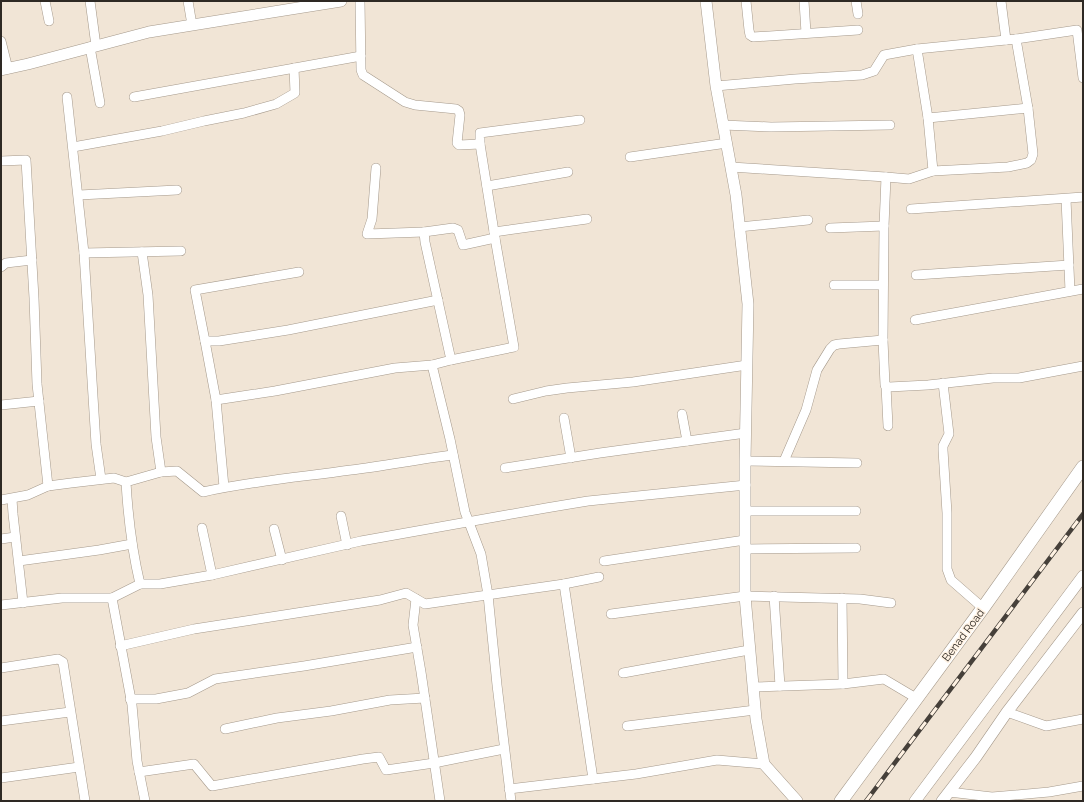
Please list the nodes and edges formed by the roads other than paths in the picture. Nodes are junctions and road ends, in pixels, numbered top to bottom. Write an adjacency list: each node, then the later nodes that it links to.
1 (45, 1): 12 (street)
2 (90, 1): 20 (street)
3 (188, 1): 13 (street)
4 (341, 1): 13 (street)
5 (360, 1): 22 (street)
6 (706, 1): 26 (street)
7 (746, 1): 15 (street)
8 (804, 1): 15 (street)
9 (856, 1): 11 (street)
10 (1001, 1): 17 (street)
11 (858, 14)
12 (49, 21)
13 (192, 25): 20 (street)
14 (858, 30): 15 (street)
15 (806, 33)
16 (1016, 39): 17 (street); 18 (street); 30 (street)
17 (1006, 40): 21 (street)
18 (1080, 40): 25 (street)
19 (1, 41): 24 (street)
20 (93, 47): 24 (street); 29 (street)
21 (917, 50): 26 (street); 31 (street)
22 (361, 56): 23 (street); 36 (street)
23 (294, 68): 28 (street); 37 (street)
24 (5, 69)
25 (1083, 78)
26 (716, 86): 33 (street)
27 (67, 97): 37 (street)
28 (134, 97)
29 (100, 103)
30 (1028, 108): 31 (street); 42 (street)
31 (928, 118): 42 (street)
32 (580, 120): 36 (street)
33 (723, 125): 34 (street); 35 (street)
34 (890, 125)
35 (726, 143): 38 (street); 40 (street)
36 (480, 144): 45 (street)
37 (73, 147): 47 (street)
38 (630, 157)
39 (1, 161): 61 (street)
40 (731, 167): 44 (street); 54 (street)
41 (376, 168): 56 (street)
42 (933, 171): 44 (street)
43 (568, 172): 45 (street)
44 (886, 177): 53 (street)
45 (487, 186): 57 (street)
46 (177, 190): 47 (street)
47 (79, 195): 60 (street)
48 (1083, 197): 49 (street)
49 (1066, 198): 50 (street); 62 (street)
50 (911, 210)
51 (588, 219): 57 (street)
52 (808, 220): 54 (street)
53 (884, 226): 55 (street); 67 (street)
54 (739, 228): 76 (street)
55 (830, 228)
56 (424, 232): 57 (street); 70 (street)
57 (494, 235): 74 (street)
58 (182, 251): 59 (street)
59 (142, 252): 60 (street); 96 (street)
60 (84, 253): 97 (street)
61 (32, 260): 63 (street); 82 (street)
62 (1069, 265): 65 (street); 69 (street)
63 (1, 267)
64 (299, 272): 73 (street)
65 (916, 275)
66 (834, 285): 67 (street)
67 (883, 285): 72 (street)
68 (1083, 289): 69 (street)
69 (1070, 291): 71 (street)
70 (438, 300): 73 (street); 74 (street)
71 (915, 320)
72 (883, 340): 79 (street); 92 (street)
73 (205, 341): 81 (street)
74 (452, 360): 75 (street)
75 (432, 365): 81 (street); 89 (street)
76 (747, 365): 80 (street); 87 (street)
77 (1083, 366): 78 (street)
78 (942, 383): 79 (street); 133 (street)
79 (886, 386): 86 (street)
80 (513, 399)
81 (216, 400): 101 (street)
82 (39, 401): 83 (street); 100 (street)
83 (1, 405)
84 (682, 414): 88 (street)
85 (564, 418): 90 (street)
86 (888, 426)
87 (746, 433): 88 (street); 91 (street)
88 (687, 441): 90 (street)
89 (453, 455): 101 (street); 107 (street)
90 (571, 458): 95 (street)
91 (745, 461): 92 (street); 99 (street)
92 (784, 462): 93 (street)
93 (857, 463)
94 (1083, 467): 133 (main road, Benad Road)
95 (505, 468)
96 (161, 472): 98 (street); 101 (street)
97 (102, 479): 98 (street); 100 (street)
98 (126, 482): 112 (street)
99 (746, 485): 104 (street); 107 (street)
100 (48, 486): 102 (street)
101 (224, 487)
102 (12, 499): 103 (street); 110 (street)
103 (1, 500)
104 (745, 511): 105 (street); 113 (street)
105 (856, 511)
106 (341, 516): 114 (street)
107 (469, 522): 114 (street); 124 (street)
108 (202, 528): 119 (street)
109 (274, 529): 116 (street)
110 (16, 537): 111 (street); 117 (street)
111 (1, 539)
112 (132, 544): 117 (street); 122 (street)
113 (745, 544): 115 (street); 118 (street); 125 (street)
114 (347, 545): 116 (street)
115 (856, 548)
116 (282, 560): 119 (street)
117 (18, 561): 130 (street)
118 (604, 561)
119 (212, 575): 122 (street)
120 (1083, 576): 170 (street)
121 (599, 577): 123 (street)
122 (140, 584): 127 (street)
123 (564, 584): 124 (street); 160 (street)
124 (488, 595): 129 (street); 154 (street)
125 (745, 596): 126 (street); 135 (street); 138 (street)
126 (774, 596): 128 (street); 142 (street)
127 (112, 598): 130 (street); 136 (street)
128 (842, 598): 131 (street); 141 (street)
129 (416, 599): 136 (street); 137 (street)
130 (23, 603): 132 (street)
131 (891, 603)
132 (1, 605)
133 (983, 608): 145 (main road, Benad Road)
134 (1083, 613): 149 (street)
135 (611, 614)
136 (120, 646): 146 (street)
137 (417, 647): 144 (street); 146 (street)
138 (749, 650): 140 (street); 143 (street)
139 (1, 668): 148 (street)
140 (623, 673)
141 (843, 684): 142 (street); 145 (street)
142 (780, 686): 143 (street)
143 (753, 687): 147 (street)
144 (425, 698): 153 (street); 155 (street)
145 (916, 698): 169 (main road, Benad Road)
146 (130, 699): 158 (street)
147 (755, 710): 152 (street); 156 (street)
148 (70, 712): 151 (street); 157 (street)
149 (1007, 712): 150 (street); 163 (street)
150 (1083, 719)
151 (1, 722)
152 (627, 726)
153 (225, 729)
154 (504, 749): 155 (street); 162 (street)
155 (434, 763): 158 (street); 166 (street)
156 (764, 764): 160 (street); 168 (street)
157 (79, 767): 159 (street); 164 (street)
158 (139, 772): 165 (street)
159 (1, 778)
160 (593, 779): 162 (street)
161 (1083, 786): 163 (street)
162 (509, 790): 167 (street)
163 (945, 797)
164 (85, 801)
165 (145, 801)
166 (440, 801)
167 (511, 801)
168 (797, 801)
169 (841, 801)
170 (915, 801)

